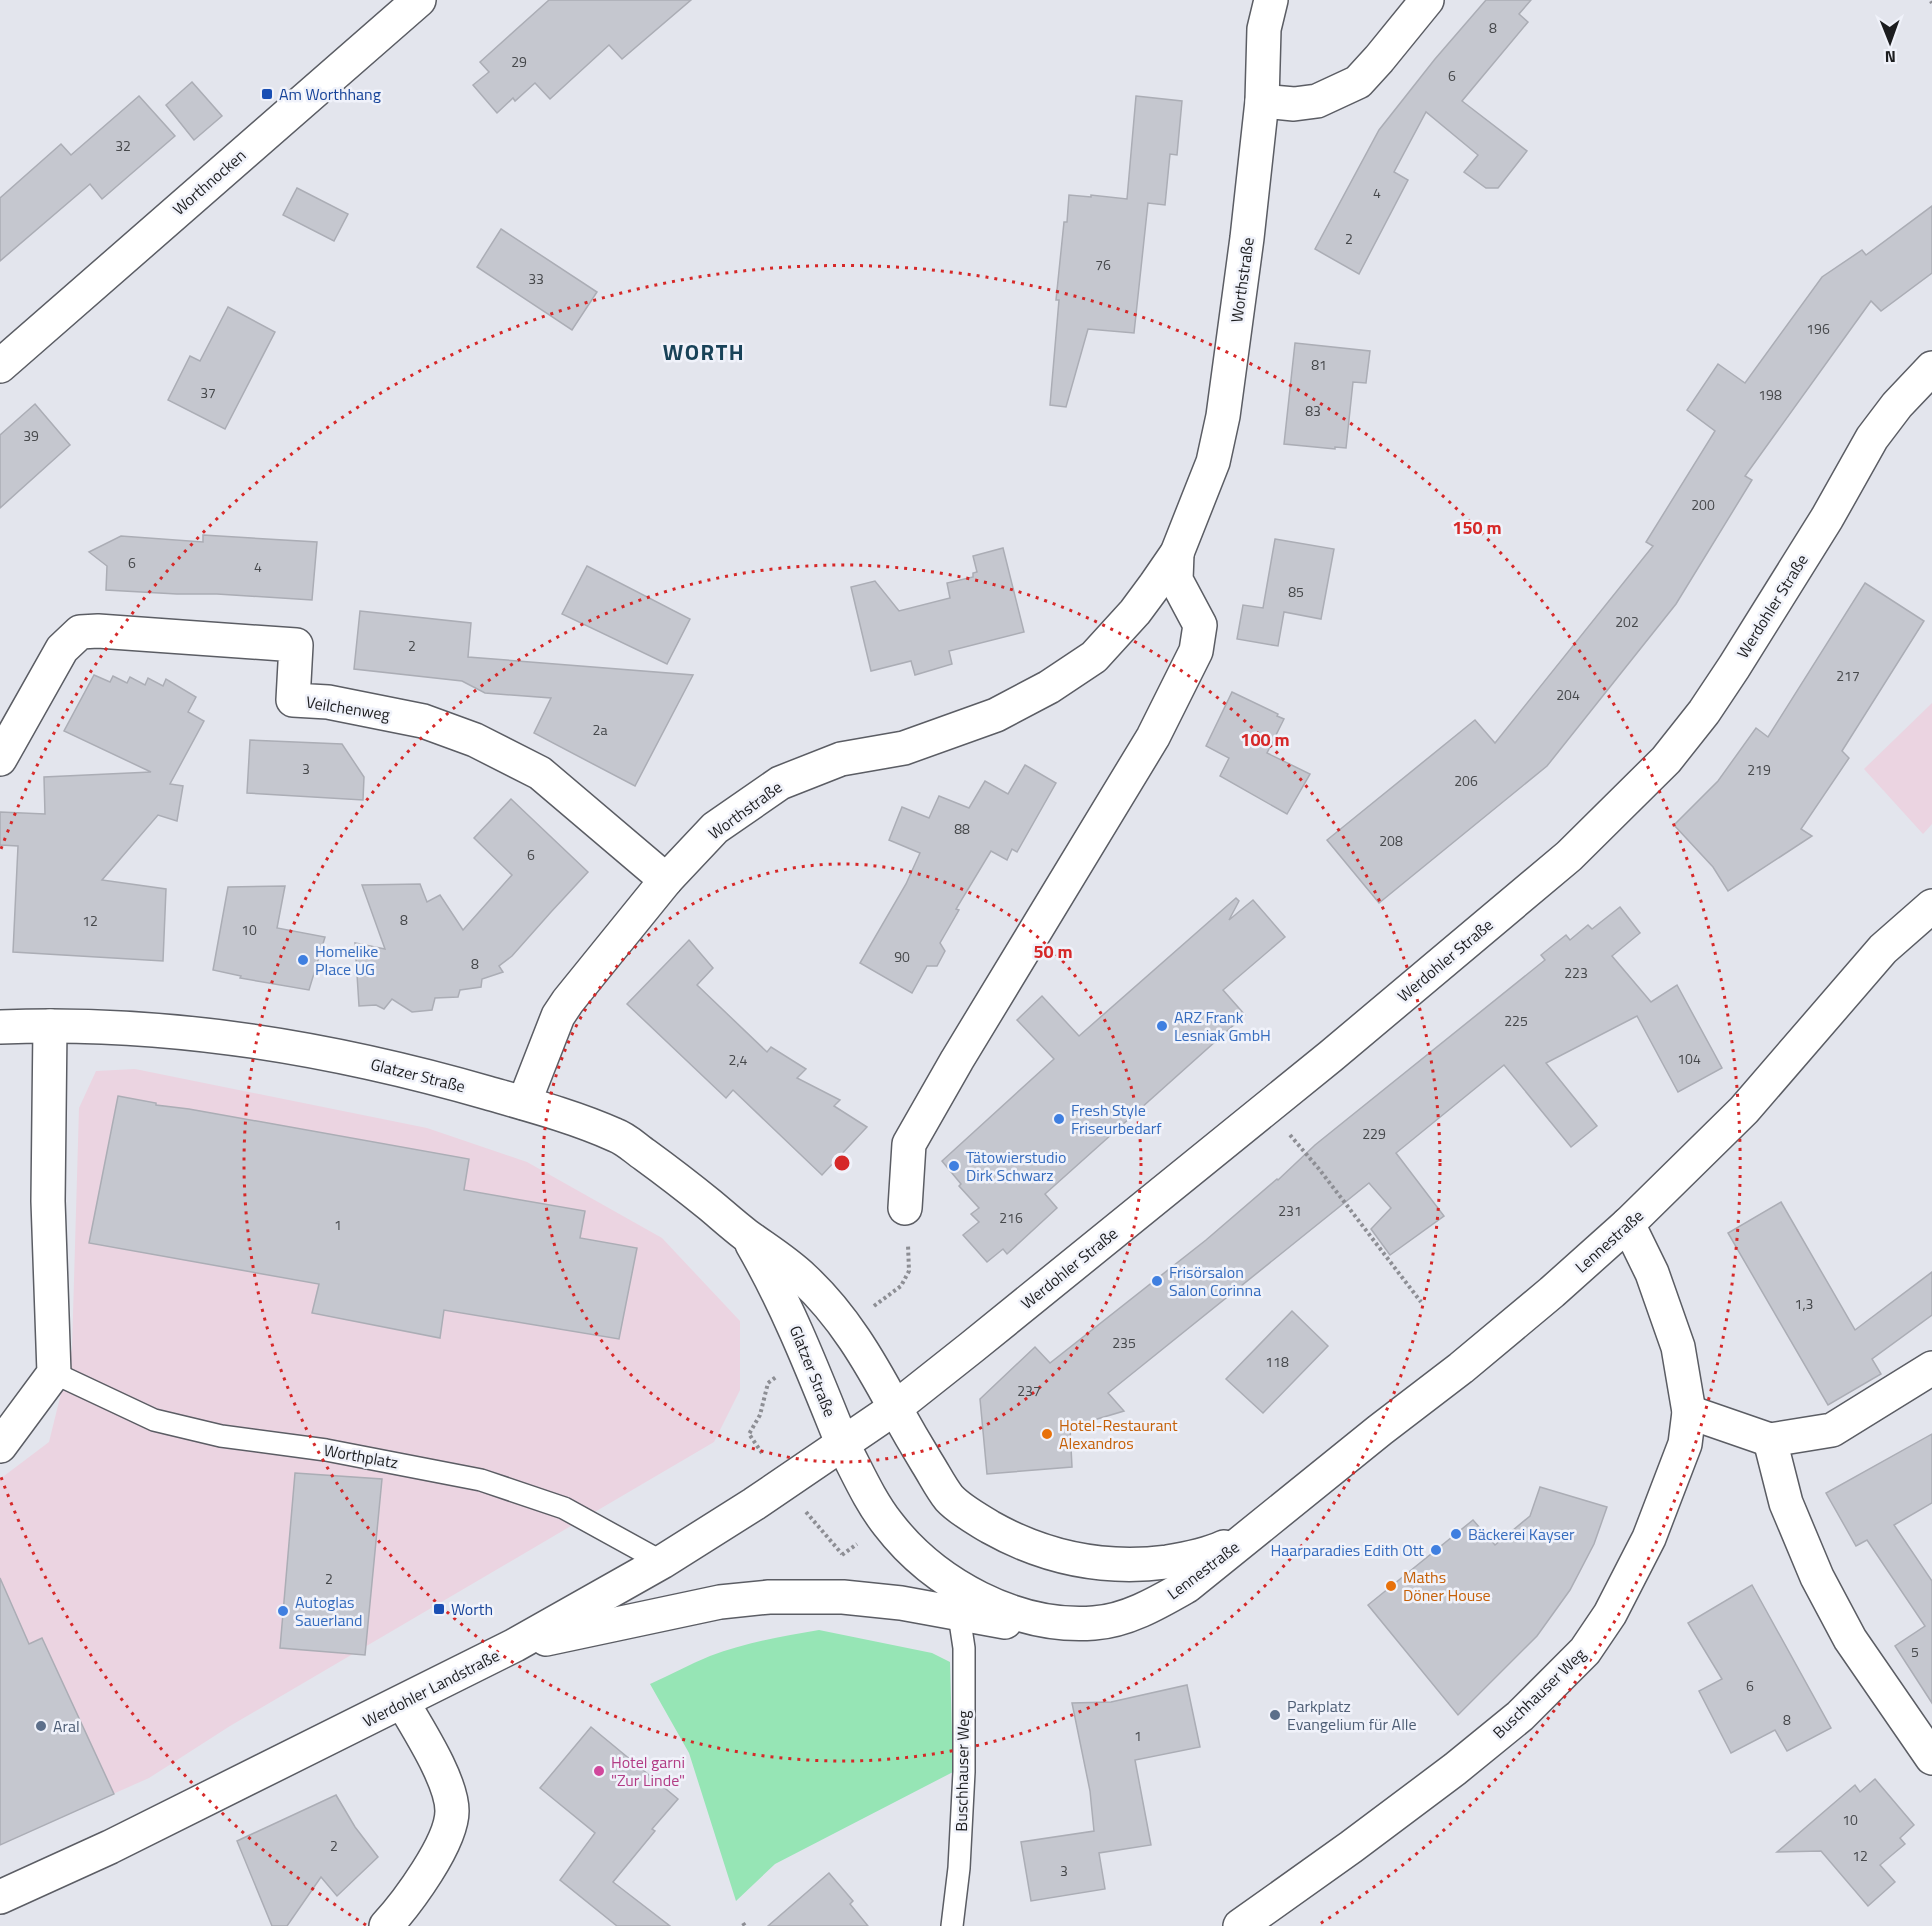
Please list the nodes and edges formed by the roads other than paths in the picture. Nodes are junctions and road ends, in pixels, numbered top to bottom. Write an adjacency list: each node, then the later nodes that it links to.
1 (419, 0): 5 (street, Worthnocken)
2 (1271, 0): 4 (street, Worthstraße)
3 (1427, 0): 4 (street)
4 (1262, 101): 7 (street, Worthstraße)
5 (0, 366)
6 (1932, 369): 19 (street, Werdohler Straße)
7 (1177, 553): 9 (street, Worthstraße); 14 (street, Worthstraße)
8 (0, 759): 9 (street, Veilchenweg)
9 (666, 880): 13 (street, Worthstraße)
10 (1932, 906): 15 (street, Lennestraße)
11 (50, 1026): 12 (street, Glatzer Straße); 13 (street, Glatzer Straße); 18 (street)
12 (0, 1027)
13 (524, 1103): 16 (street, Glatzer Straße)
14 (905, 1208)
15 (1628, 1224): 20 (street, Buschhauser Weg); 24 (street, Lennestraße)
16 (746, 1235): 19 (street, Glatzer Straße); 22 (street, Glatzer Straße)
17 (1932, 1368): 21 (street)
18 (54, 1373): 23 (street); 25 (lane, Worthplatz)
19 (894, 1408): 22 (street, Werdohler Straße); 24 (street, Lennestraße)
20 (1689, 1412): 21 (street); 34 (street, Buschhauser Weg)
21 (1770, 1440): 30 (street)
22 (843, 1445): 25 (street, Werdohler Landstraße); 27 (street, Lennestraße)
23 (0, 1446)
24 (1248, 1535): 27 (street, Lennestraße)
25 (662, 1562): 28 (street, Werdohler Landstraße)
26 (959, 1615): 27 (street); 28 (street); 33 (lane, Buschhauser Weg)
27 (1095, 1623)
28 (515, 1646): 29 (street, Werdohler Landstraße)
29 (403, 1703): 31 (street, Werdohler Landstraße); 32 (street)
30 (1932, 1758)
31 (0, 1897)
32 (386, 1926)
33 (952, 1926)
34 (1240, 1926)

